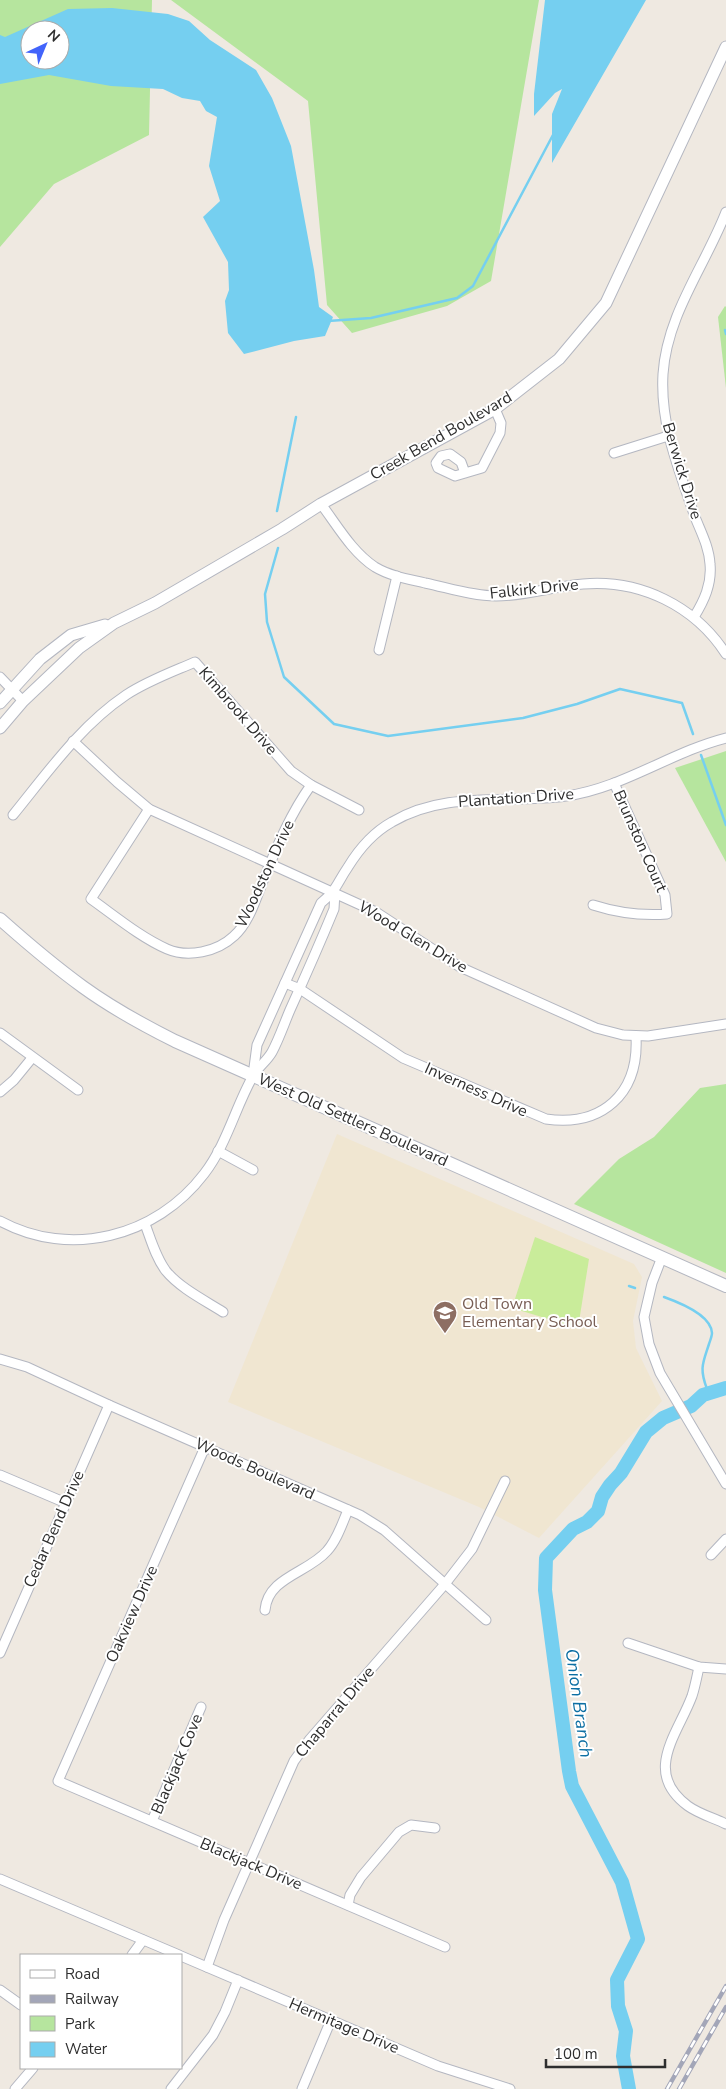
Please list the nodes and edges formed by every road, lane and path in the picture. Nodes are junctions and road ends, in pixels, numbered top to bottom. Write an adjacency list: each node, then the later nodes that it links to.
1 (726, 47): 4 (street, Creek Bend Boulevard)
2 (726, 212): 3 (street, Berwick Drive)
3 (724, 225): 5 (street, Berwick Drive)
4 (495, 408): 7 (street); 8 (street, Creek Bend Boulevard)
5 (668, 436): 6 (street); 10 (street, Berwick Drive)
6 (614, 454)
7 (465, 473)
8 (320, 504): 9 (street, Falkirk Drive); 11 (street, Creek Bend Boulevard)
9 (397, 576): 10 (street, Falkirk Drive); 12 (street)
10 (694, 617): 13 (street, Falkirk Drive)
11 (114, 623): 15 (street, Creek Bend Boulevard); 17 (street, Creek Bend Boulevard)
12 (379, 650)
13 (726, 654)
14 (0, 677): 15 (street)
15 (11, 689): 16 (street, Creek Bend Boulevard); 17 (street)
16 (0, 702)
17 (23, 702): 18 (street, Creek Bend Boulevard)
18 (0, 728)
19 (726, 738): 21 (street, Plantation Drive)
20 (73, 740): 22 (street, Kimbrook Drive); 23 (street, Wood Glen Drive); 25 (street, Kimbrook Drive)
21 (614, 783): 27 (street, Plantation Drive); 28 (street, Brunston Court)
22 (311, 785): 24 (street, Kimbrook Drive); 26 (street, Woodston Drive)
23 (149, 809): 26 (street, Wood Glen Drive); 26 (street, Woodston Drive)
24 (359, 810)
25 (13, 815)
26 (270, 864): 27 (street, Wood Glen Drive)
27 (335, 892): 30 (street, Plantation Drive); 31 (street, Plantation Drive); 34 (street, Wood Glen Drive)
28 (593, 905)
29 (0, 919): 36 (main road, West Old Settlers Boulevard)
30 (285, 983): 31 (street, Inverness Drive); 36 (street, Plantation Drive)
31 (300, 989): 34 (street, Inverness Drive); 36 (street, Plantation Drive)
32 (726, 1024): 34 (street, Wood Glen Drive)
33 (0, 1033): 35 (street)
34 (636, 1037)
35 (32, 1058): 37 (street); 38 (street)
36 (254, 1075): 39 (street, Plantation Drive); 43 (main road, West Old Settlers Boulevard)
37 (78, 1090)
38 (0, 1092)
39 (218, 1151): 40 (street); 42 (street, Plantation Drive)
40 (253, 1170)
41 (0, 1222): 42 (street, Plantation Drive)
42 (145, 1224): 45 (street)
43 (662, 1257): 44 (main road, West Old Settlers Boulevard); 51 (street)
44 (726, 1286)
45 (223, 1312)
46 (0, 1360): 47 (street, Woods Boulevard)
47 (109, 1405): 48 (street, Woods Boulevard); 52 (street, Cedar Bend Drive)
48 (205, 1447): 53 (street, Woods Boulevard); 64 (street, Oakview Drive)
49 (0, 1475): 52 (street)
50 (505, 1481): 56 (street, Chaparral Drive)
51 (726, 1484)
52 (66, 1503): 60 (street, Cedar Bend Drive)
53 (348, 1510): 56 (street, Woods Boulevard); 57 (street)
54 (726, 1539): 55 (street)
55 (711, 1555)
56 (445, 1584): 58 (street, Woods Boulevard); 68 (street, Chaparral Drive)
57 (265, 1610)
58 (486, 1620)
59 (628, 1643): 61 (street)
60 (0, 1653)
61 (699, 1666): 62 (street); 66 (street)
62 (726, 1669)
63 (201, 1707): 65 (street, Blackjack Cove)
64 (58, 1781): 65 (street, Blackjack Drive)
65 (152, 1821): 68 (street, Blackjack Drive)
66 (726, 1824)
67 (435, 1828): 70 (street)
68 (249, 1863): 70 (street, Blackjack Drive); 76 (street, Chaparral Drive)
69 (0, 1878): 71 (street, Hermitage Drive)
70 (348, 1905): 72 (street, Blackjack Drive)
71 (143, 1940): 73 (street); 74 (street, Hermitage Drive)
72 (445, 1947)
73 (133, 1954)
74 (175, 1954)
75 (182, 1957): 76 (street, Hermitage Drive)
76 (207, 1967): 77 (street, Hermitage Drive)
77 (238, 1980): 80 (street, Hermitage Drive); 83 (street)
78 (0, 1990): 79 (street)
79 (20, 2004)
80 (331, 2020): 84 (street); 85 (street, Hermitage Drive)
81 (32, 2069): 82 (street)
82 (15, 2089)
83 (170, 2089)
84 (302, 2089)
85 (510, 2089)

